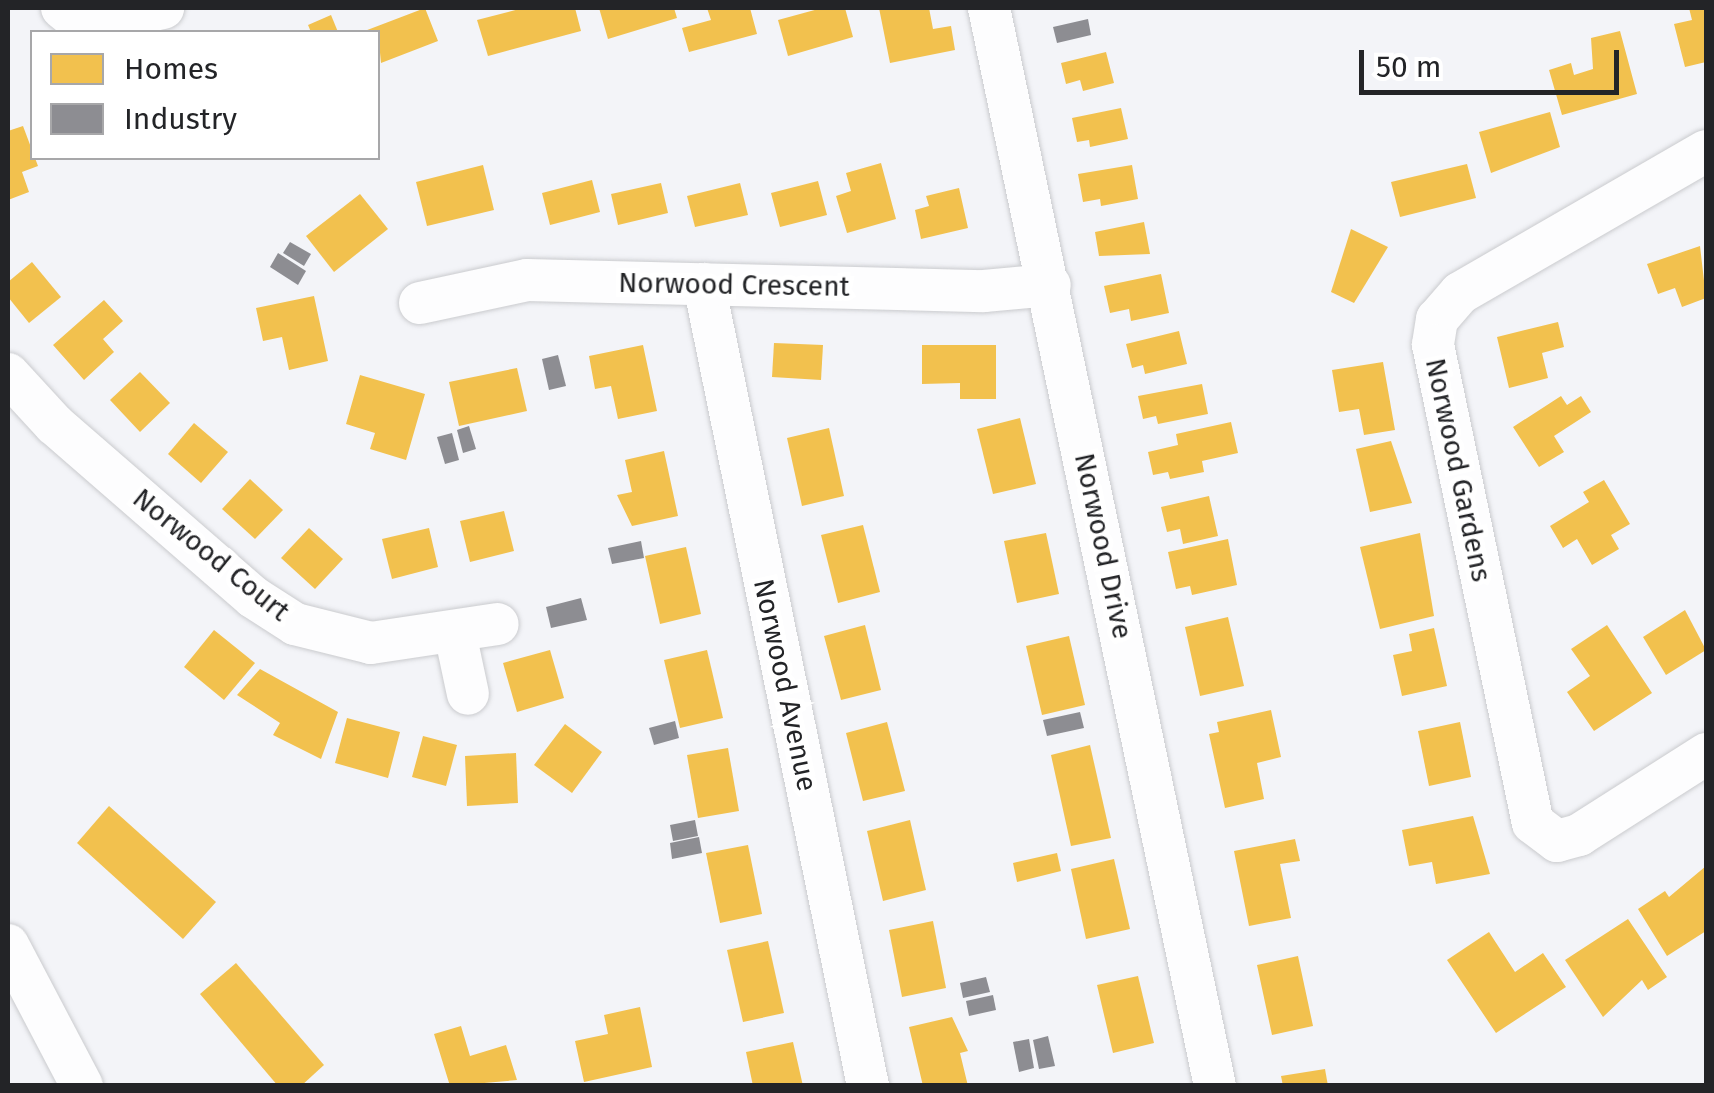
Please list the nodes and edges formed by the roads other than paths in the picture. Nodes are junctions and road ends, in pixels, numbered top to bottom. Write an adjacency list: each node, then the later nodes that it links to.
1 (62, 8): 2 (street)
2 (163, 8)
3 (988, 8): 6 (street, Norwood Drive)
4 (1706, 152): 12 (street, Norwood Gardens)
5 (704, 284): 6 (street, Norwood Crescent); 7 (street, Norwood Crescent); 15 (street, Norwood Avenue)
6 (1050, 285): 16 (street, Norwood Drive)
7 (420, 303)
8 (8, 374): 10 (street, Norwood Court)
9 (498, 624): 10 (street, Norwood Court)
10 (455, 633): 11 (street)
11 (468, 694)
12 (1706, 754)
13 (8, 945): 14 (street)
14 (82, 1086)
15 (868, 1086)
16 (1215, 1086)

